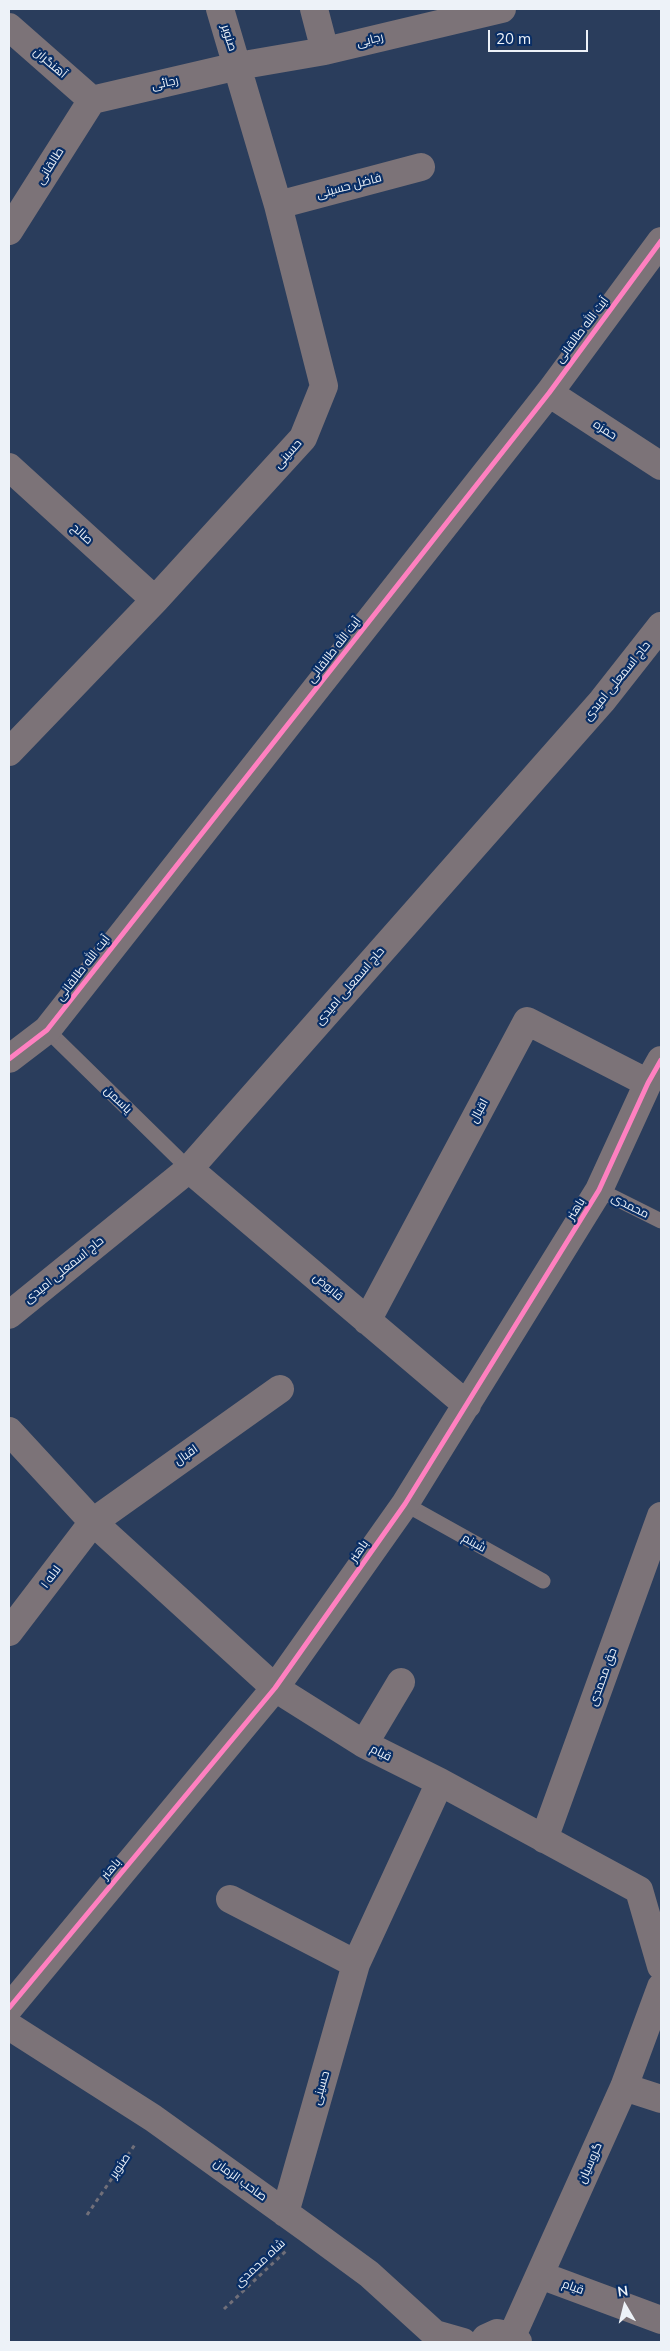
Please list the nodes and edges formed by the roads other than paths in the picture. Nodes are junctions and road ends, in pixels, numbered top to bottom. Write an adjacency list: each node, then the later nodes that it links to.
1 (220, 9): 6 (street, صنوبر)
2 (314, 9): 5 (street)
3 (502, 9): 5 (street, رجایی)
4 (9, 27): 7 (street, آهنگران)
5 (325, 51): 6 (street, رجایی)
6 (238, 66): 7 (street, رجائی); 9 (street, حسینی)
7 (92, 100): 10 (street, طالقانی)
8 (421, 167): 9 (street, فاضل حسینی)
9 (278, 205): 15 (street, حسینی)
10 (10, 228)
11 (661, 241): 12 (street, آیت الله طالقانی)
12 (548, 393): 13 (street, حمزه); 18 (street, آیت الله طالقانی)
13 (661, 466)
14 (9, 467): 15 (street, صالح)
15 (155, 600): 17 (street, حسینی)
16 (661, 626): 21 (street, حاج اسمعلی امیدی)
17 (9, 752)
18 (47, 1030): 19 (street, آیت الله طالقانی); 21 (lane, یاسمن)
19 (9, 1059)
20 (655, 1072): 22 (street, باهنر); 25 (street, اقبال)
21 (189, 1169): 24 (street, حاج اسمعلی امیدی); 25 (street, قابوض)
22 (599, 1190): 23 (lane, محمدی); 27 (street, باهنر)
23 (661, 1221)
24 (9, 1314)
25 (367, 1321): 27 (street, قابوض)
26 (280, 1388): 31 (street, اقبال)
27 (467, 1405): 29 (street, باهنر)
28 (9, 1431): 31 (street)
29 (405, 1504): 32 (lane, شبنم); 35 (street, باهنر)
30 (661, 1516): 38 (street, حق محمدی)
31 (93, 1522): 33 (street, لاله ۱); 35 (street, قیام)
32 (543, 1581)
33 (9, 1632)
34 (401, 1682): 36 (street)
35 (275, 1688): 36 (street, قیام); 43 (street, باهنر)
36 (364, 1744): 37 (street, قیام)
37 (440, 1782): 38 (street, قیام); 40 (street, حسینی)
38 (544, 1839): 41 (street, قیام)
39 (230, 1899): 40 (street)
40 (356, 1964): 47 (street, حسینی)
41 (661, 1966)
42 (661, 1987): 45 (street, گروسیان)
43 (9, 2008)
44 (9, 2026): 47 (street, صاحب الزمان)
45 (624, 2087): 46 (street); 48 (street, گروسیان)
46 (661, 2099)
47 (285, 2213): 50 (street, صاحب الزمان)
48 (540, 2275): 49 (street, قیام); 51 (street, گروسیان)
49 (661, 2320)
50 (435, 2338): 52 (street, صاحب الزمان)
51 (515, 2339): 53 (street)
52 (463, 2342)
53 (483, 2342)

